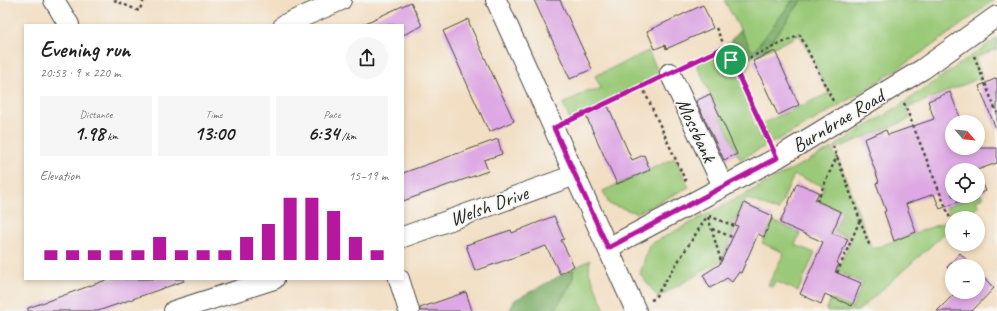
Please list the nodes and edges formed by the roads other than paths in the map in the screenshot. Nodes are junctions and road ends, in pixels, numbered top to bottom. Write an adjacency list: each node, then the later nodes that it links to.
1 (54, 0): 6 (street)
2 (341, 0): 4 (street)
3 (496, 0): 9 (street)
4 (311, 6): 7 (street)
5 (997, 16): 10 (street, Burnbrae Road)
6 (67, 24)
7 (285, 24)
8 (670, 73): 10 (street, Mossbank)
9 (575, 176): 11 (street, Welsh Drive); 12 (street)
10 (723, 186): 12 (street, Burnbrae Road)
11 (404, 237)
12 (608, 248): 17 (street)
13 (271, 280): 15 (street)
14 (399, 280): 16 (street)
15 (174, 311)
16 (409, 311)
17 (635, 311)

